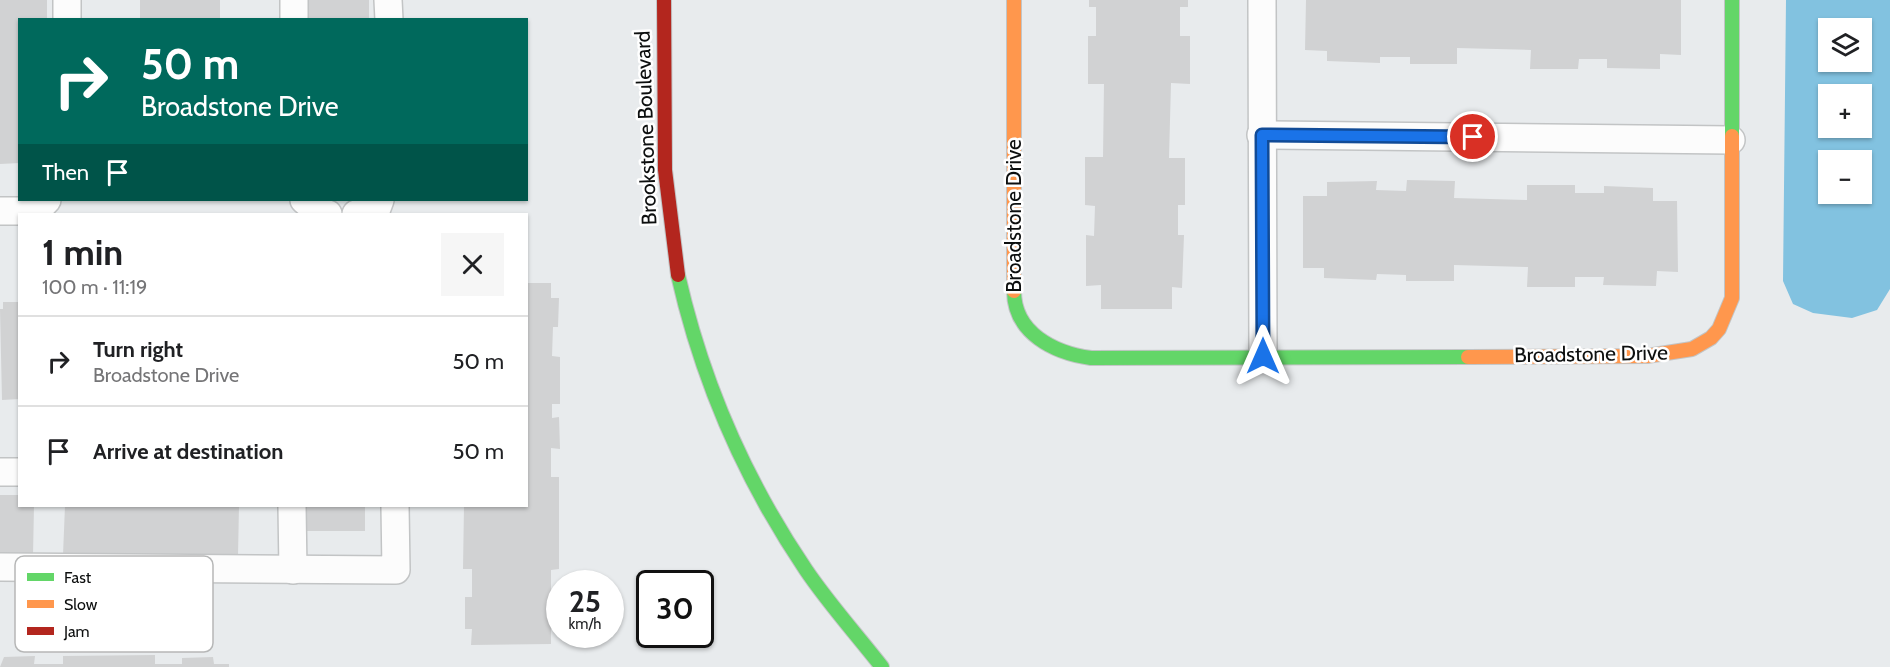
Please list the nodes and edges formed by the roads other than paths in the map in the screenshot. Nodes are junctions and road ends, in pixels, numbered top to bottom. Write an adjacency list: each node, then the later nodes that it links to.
1 (67, 0): 8 (street)
2 (294, 0): 9 (street)
3 (388, 0): 10 (street)
4 (664, 0): 28 (street, Brookstone Boulevard)
5 (1014, 0): 19 (street, Broadstone Drive)
6 (1262, 0): 11 (street)
7 (1732, 0): 12 (street, Broadstone Drive)
8 (67, 18)
9 (294, 18)
10 (389, 18)
11 (1262, 135): 12 (street); 19 (street)
12 (1731, 140): 19 (street, Broadstone Drive)
13 (46, 201): 16 (street)
14 (305, 201): 17 (street)
15 (380, 201): 18 (street)
16 (0, 211)
17 (322, 213)
18 (360, 213)
19 (1263, 356)
20 (0, 472): 21 (street)
21 (18, 472)
22 (292, 507): 27 (street)
23 (395, 507): 27 (street)
24 (0, 567): 25 (street)
25 (15, 567)
26 (213, 569): 27 (street)
27 (293, 570)
28 (882, 667)

